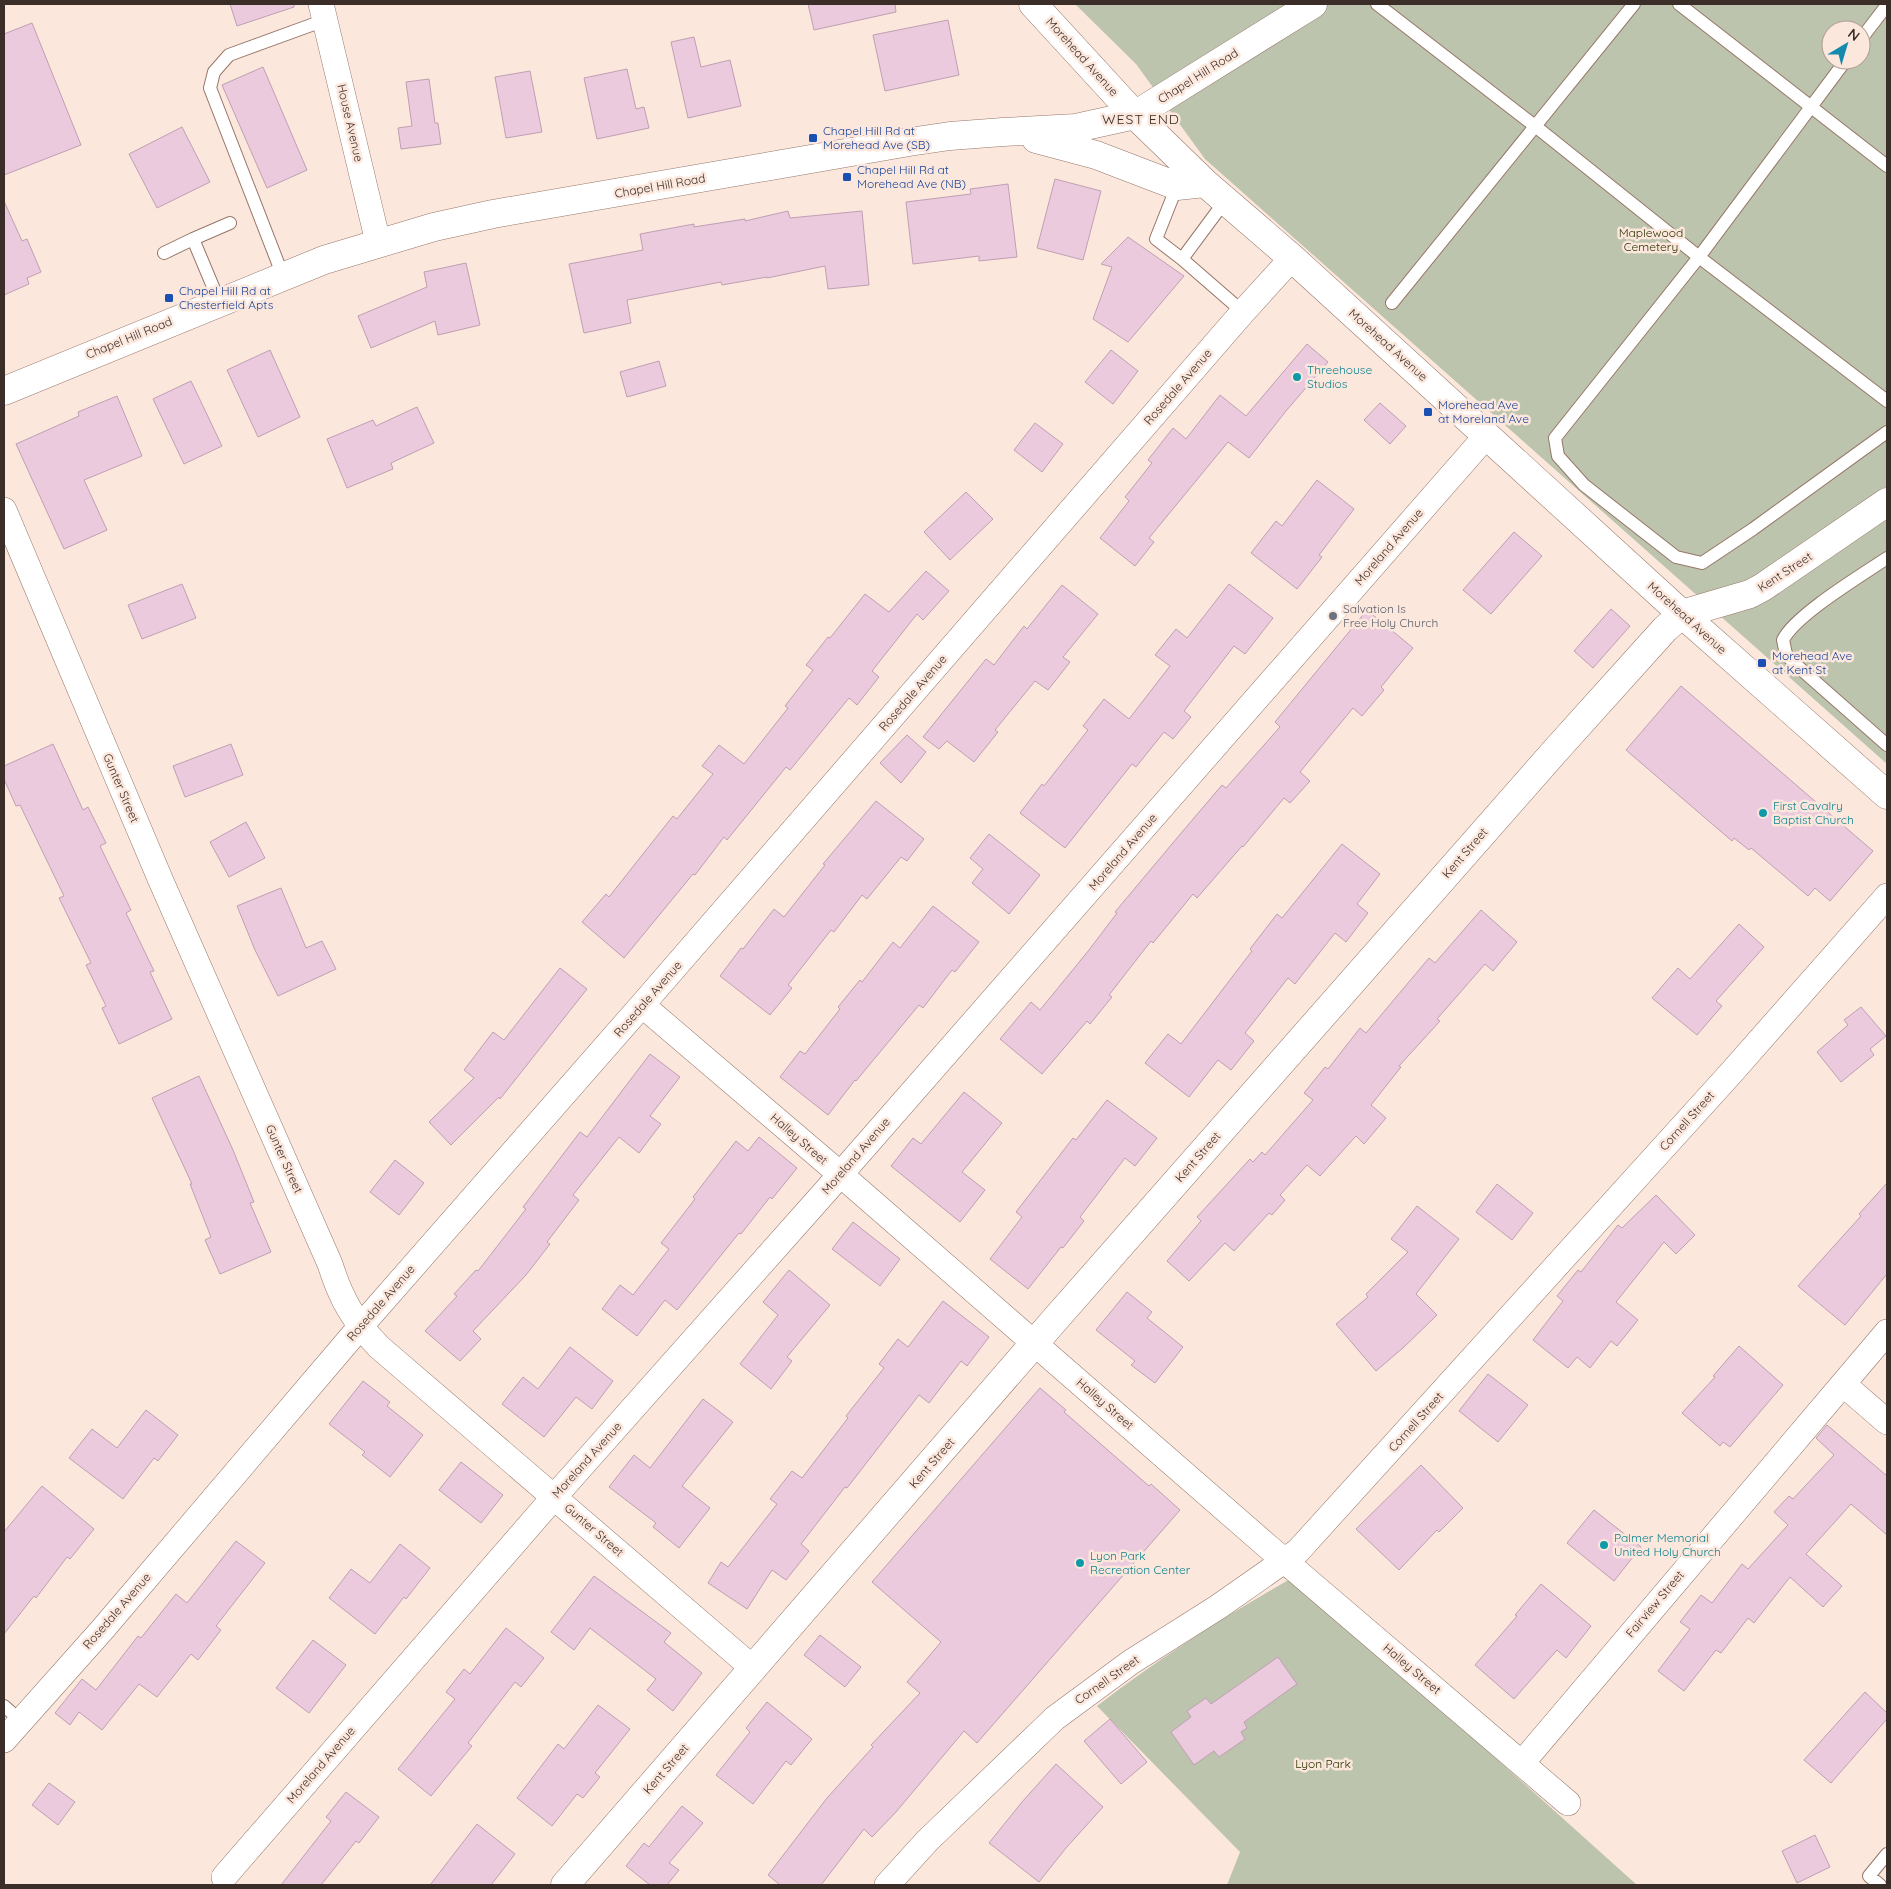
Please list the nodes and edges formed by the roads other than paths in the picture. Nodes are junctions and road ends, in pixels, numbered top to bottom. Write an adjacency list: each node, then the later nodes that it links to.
1 (1033, 4): 11 (street, Morehead Avenue)
2 (1313, 4): 11 (street, Chapel Hill Road)
3 (1378, 4): 12 (lane)
4 (1634, 4): 12 (lane)
5 (1679, 4): 10 (lane)
6 (1884, 9): 8 (lane)
7 (323, 12): 20 (street, House Avenue); 25 (lane)
8 (1871, 27)
9 (1839, 70): 10 (lane)
10 (1812, 106): 14 (lane); 23 (lane)
11 (1135, 115): 13 (street, Chapel Hill Road); 15 (street, Morehead Avenue)
12 (1535, 126): 23 (lane); 27 (lane)
13 (1003, 132): 16 (street); 20 (street, Chapel Hill Road)
14 (1887, 166)
15 (1204, 183): 16 (street); 17 (street, Morehead Avenue)
16 (1177, 186): 24 (lane)
17 (1225, 201): 22 (street, Morehead Avenue); 24 (lane)
18 (230, 223): 19 (lane)
19 (193, 239): 21 (lane); 26 (lane)
20 (378, 242): 25 (street, Chapel Hill Road)
21 (164, 253)
22 (1292, 258): 28 (street, Rosedale Avenue); 32 (street, Morehead Avenue)
23 (1699, 258): 30 (lane); 31 (lane)
24 (1182, 259): 28 (lane)
25 (283, 276): 26 (street, Chapel Hill Road)
26 (219, 301): 29 (street, Chapel Hill Road)
27 (1392, 303)
28 (1243, 312): 40 (street, Rosedale Avenue)
29 (4, 391)
30 (1887, 400)
31 (1887, 432)
32 (1487, 435): 36 (street, Morehead Avenue); 41 (street, Moreland Avenue)
33 (1887, 502): 36 (street, Kent Street)
34 (4, 510): 42 (street, Gunter Street)
35 (1887, 558): 37 (lane)
36 (1682, 614): 38 (street, Morehead Avenue); 44 (street, Kent Street)
37 (1887, 745)
38 (1887, 795)
39 (1887, 896): 48 (street, Cornell Street)
40 (642, 1005): 41 (street, Halley Street); 42 (street, Rosedale Avenue)
41 (840, 1174): 44 (street, Halley Street); 47 (street, Moreland Avenue)
42 (360, 1327): 47 (street, Gunter Street); 50 (street, Rosedale Avenue)
43 (1887, 1332): 45 (street, Fairview Street)
44 (1035, 1344): 48 (street, Halley Street); 49 (street, Kent Street)
45 (1843, 1384): 46 (street); 52 (street, Fairview Street)
46 (1887, 1422)
47 (555, 1496): 49 (street, Gunter Street); 55 (street, Moreland Avenue)
48 (1286, 1560): 52 (street, Halley Street); 57 (street, Cornell Street)
49 (754, 1669): 56 (street, Kent Street)
50 (12, 1714): 51 (street, Rosedale Avenue)
51 (4, 1740)
52 (1522, 1763): 53 (street, Halley Street)
53 (1568, 1803)
54 (1887, 1854): 58 (lane)
55 (224, 1877)
56 (565, 1885)
57 (887, 1885)
58 (1880, 1885)

